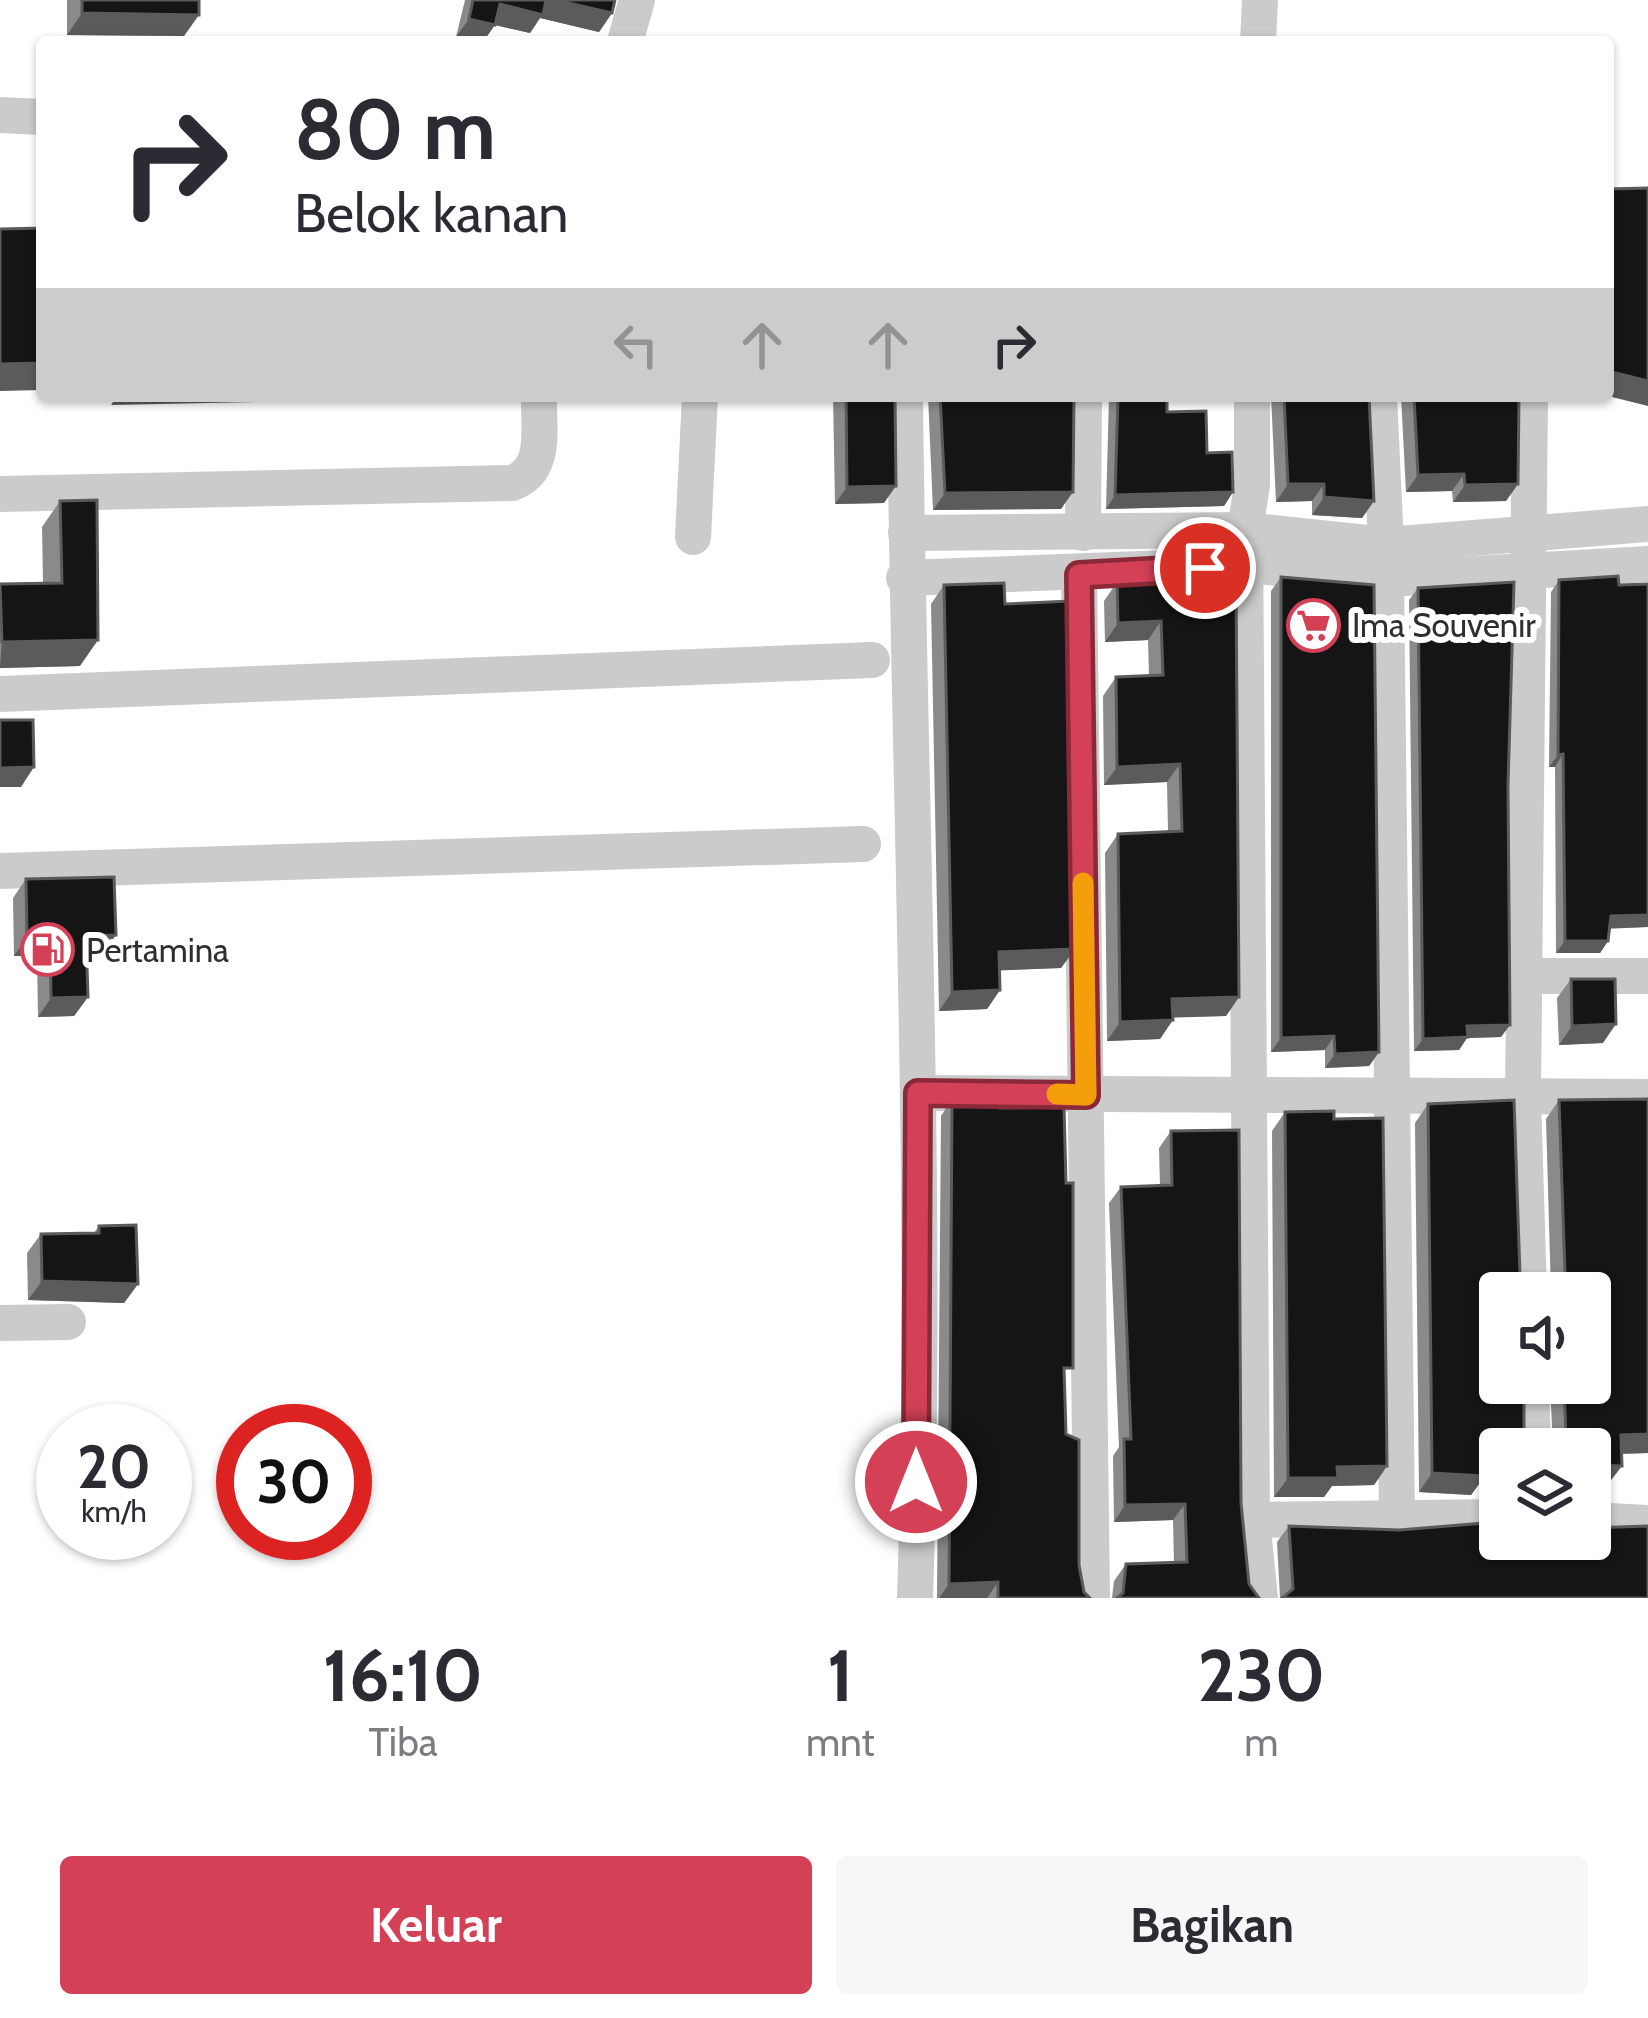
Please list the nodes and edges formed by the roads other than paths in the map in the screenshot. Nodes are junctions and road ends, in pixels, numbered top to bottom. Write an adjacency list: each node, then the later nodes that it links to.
1 (637, 0): 3 (street)
2 (1260, 0): 4 (street)
3 (628, 36)
4 (1258, 36)
5 (0, 115): 6 (street)
6 (36, 117)
7 (539, 402): 14 (street)
8 (700, 402): 18 (street)
9 (905, 402): 16 (street)
10 (1084, 402): 17 (street)
11 (1252, 402): 19 (street)
12 (1379, 402): 21 (street)
13 (1530, 402): 20 (street)
14 (0, 494)
15 (1648, 524): 20 (street)
16 (906, 532): 17 (street); 24 (street)
17 (1083, 533): 19 (street)
18 (693, 537)
19 (1246, 548): 21 (street); 23 (street); 35 (street)
20 (1528, 551): 21 (street); 22 (street); 29 (street)
21 (1386, 562): 36 (street)
22 (1648, 564)
23 (1079, 575): 24 (street); 32 (street)
24 (904, 578): 31 (street)
25 (872, 660): 26 (street)
26 (0, 694)
27 (863, 844): 28 (street)
28 (0, 872)
29 (1525, 976): 30 (street); 33 (street)
30 (1648, 976)
31 (918, 1093): 32 (street); 45 (street)
32 (1086, 1095): 35 (street); 46 (street)
33 (1523, 1097): 34 (street); 36 (street); 37 (street)
34 (1648, 1097)
35 (1248, 1098): 36 (street); 42 (street)
36 (1389, 1098): 41 (street)
37 (1528, 1272)
38 (68, 1322): 39 (street)
39 (0, 1323)
40 (1479, 1517): 41 (street)
41 (1397, 1518): 42 (street)
42 (1252, 1520): 47 (street)
43 (1611, 1521): 44 (street)
44 (1648, 1523)
45 (915, 1598)
46 (1092, 1598)
47 (1260, 1598)

